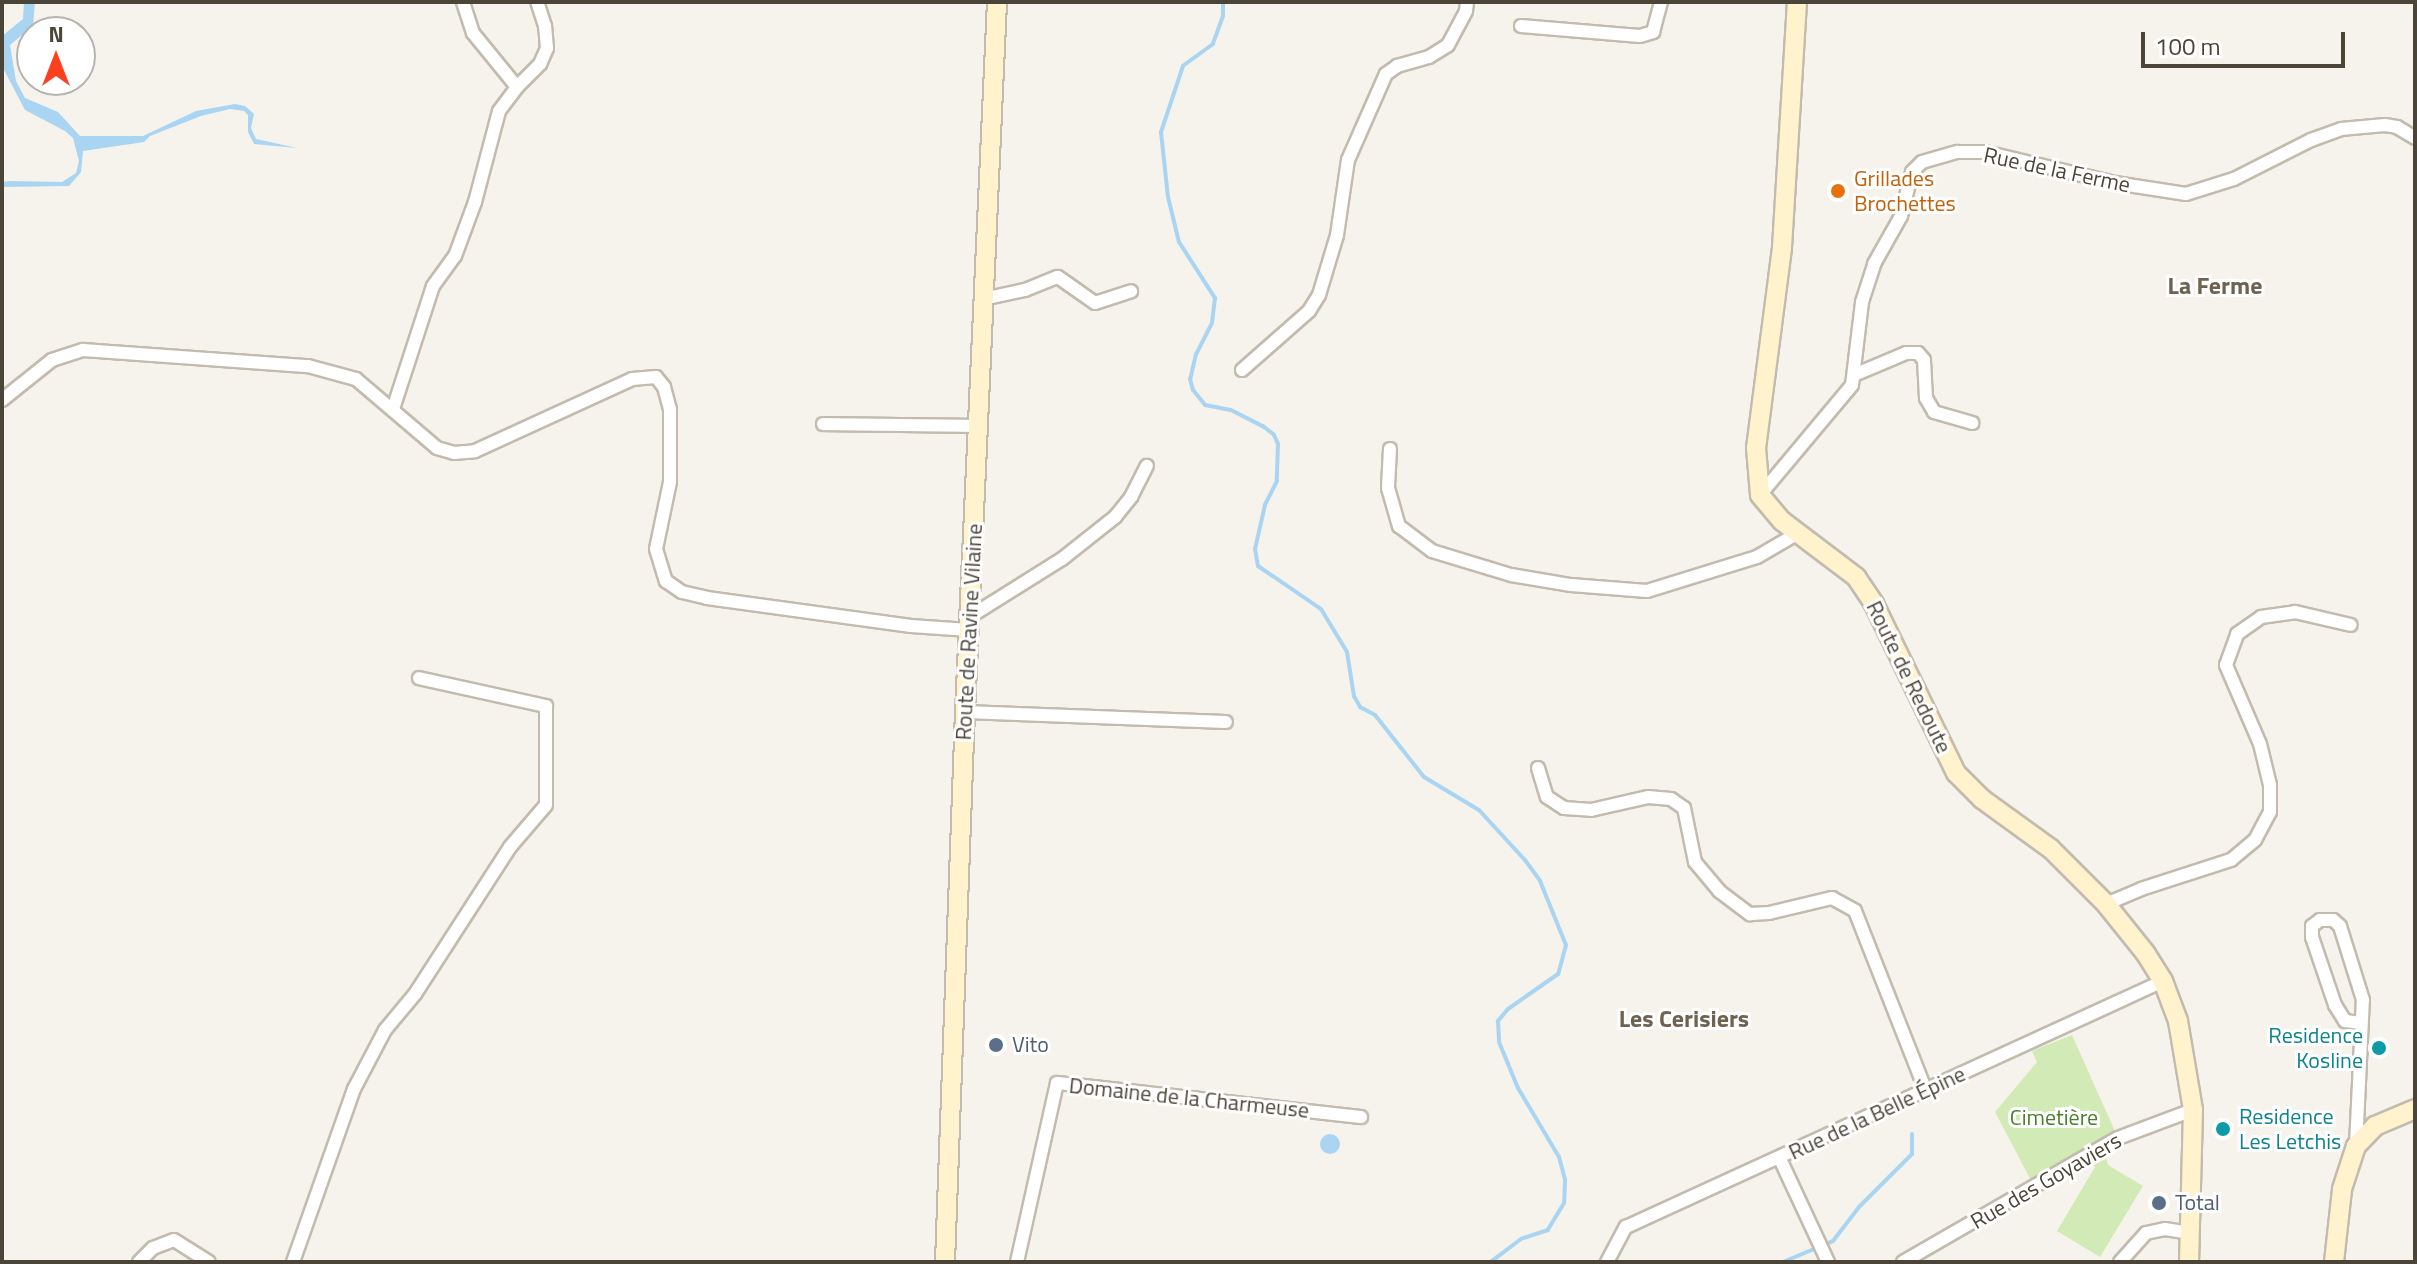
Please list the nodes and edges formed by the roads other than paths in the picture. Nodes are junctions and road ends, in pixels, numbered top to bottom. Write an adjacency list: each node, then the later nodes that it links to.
1 (463, 2): 8 (street)
2 (537, 2): 8 (street)
3 (997, 2): 11 (main road, Route de Ravine Vilaine)
4 (1467, 2): 12 (street)
5 (1661, 2): 7 (street)
6 (1797, 2): 21 (main road)
7 (1521, 26)
8 (517, 87): 15 (street)
9 (2415, 138): 13 (street, Rue de la Ferme)
10 (1131, 291): 11 (street)
11 (983, 299): 18 (main road, Route de Ravine Vilaine)
12 (1242, 370)
13 (1854, 375): 16 (street); 21 (street, Rue de la Ferme)
14 (2, 400): 15 (street)
15 (393, 409): 23 (street)
16 (1972, 423)
17 (823, 424): 18 (street)
18 (977, 426): 23 (main road, Route de Ravine Vilaine)
19 (1390, 449): 22 (street)
20 (1147, 466): 23 (street)
21 (1760, 495): 22 (main road, Route de Redoute)
22 (1798, 533): 29 (main road, Route de Redoute)
23 (970, 623): 26 (main road, Route de Ravine Vilaine)
24 (2351, 625): 29 (street)
25 (419, 678): 41 (street)
26 (965, 712): 27 (street); 42 (main road, Route de Ravine Vilaine)
27 (1226, 722)
28 (1538, 768): 32 (street)
29 (2106, 904): 30 (main road, Route de Redoute)
30 (2163, 981): 32 (street, Rue de la Belle Épine); 34 (main road, Route de Redoute)
31 (2361, 1023): 31 (street); 36 (street)
32 (1925, 1089): 37 (street, Rue de la Belle Épine)
33 (2415, 1109): 36 (main road)
34 (2193, 1110): 38 (main road, Route de Redoute); 46 (street, Rue des Goyaviers)
35 (1361, 1117): 43 (street, Domaine de la Charmeuse)
36 (2356, 1146): 49 (main road)
37 (1780, 1159): 44 (street, Rue de la Belle Épine); 45 (street)
38 (2191, 1233): 47 (street); 48 (main road, Route de Redoute)
39 (139, 1262): 40 (street)
40 (209, 1262)
41 (293, 1262)
42 (945, 1262)
43 (1017, 1262)
44 (1607, 1262)
45 (1828, 1262)
46 (1903, 1262)
47 (2120, 1262)
48 (2189, 1262)
49 (2334, 1262)

